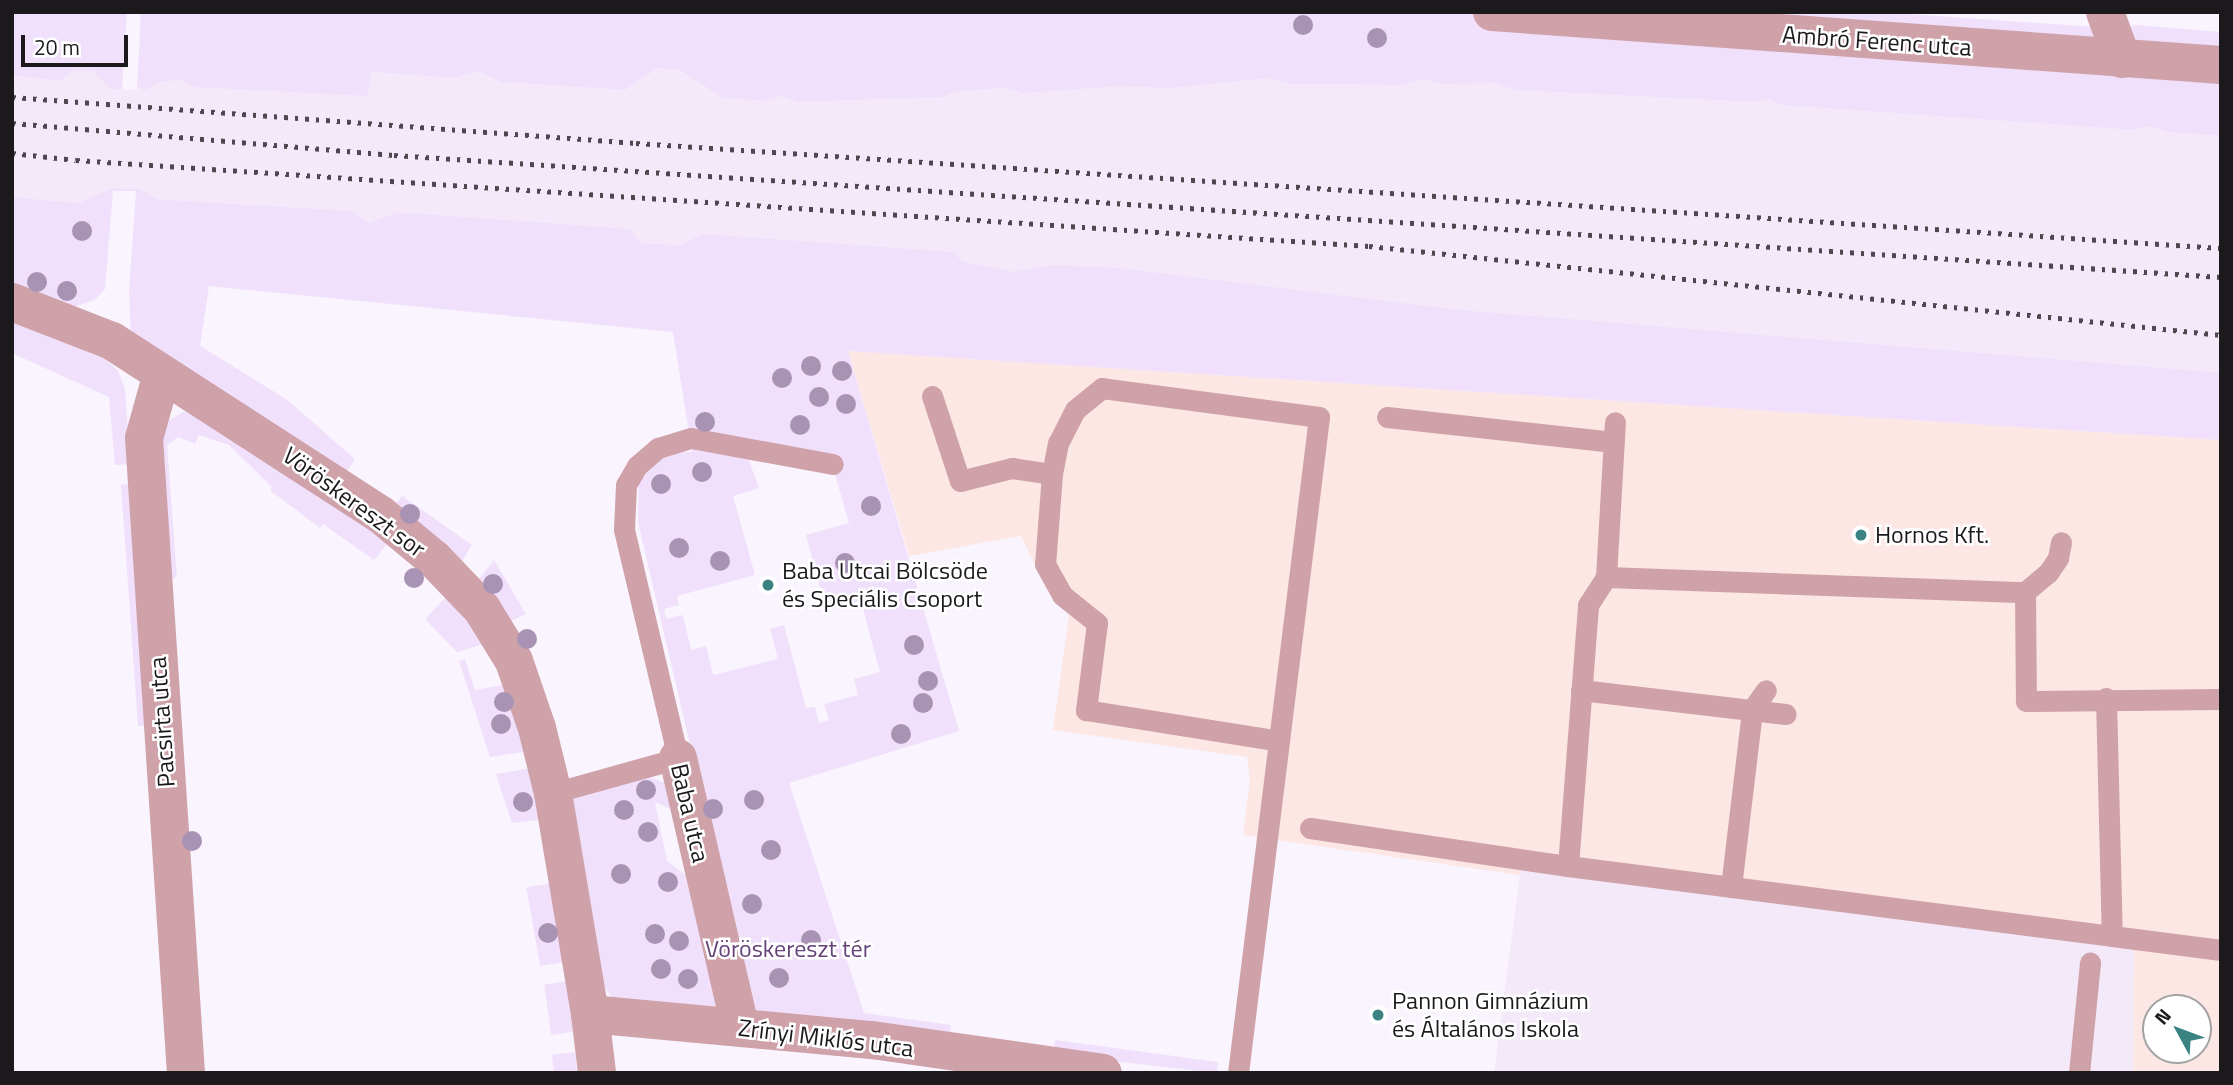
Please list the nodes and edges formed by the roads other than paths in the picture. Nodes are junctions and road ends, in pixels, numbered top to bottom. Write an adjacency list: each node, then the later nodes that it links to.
1 (2105, 12): 3 (street)
2 (1507, 13): 3 (street, Ambró Ferenc utca)
3 (2122, 58): 4 (street, Ambró Ferenc utca)
4 (2221, 65)
5 (12, 302): 6 (street, Vöröskereszt sor)
6 (162, 374): 22 (street, Vöröskereszt sor); 32 (street, Pacsirta utca)
7 (932, 396): 10 (lane)
8 (1387, 417): 12 (lane)
9 (833, 464): 21 (lane, Baba utca)
10 (1052, 474): 20 (lane); 20 (lane)
11 (2061, 542): 13 (lane)
12 (1605, 577): 13 (lane); 14 (lane)
13 (2025, 592): 16 (lane)
14 (1581, 690): 18 (lane); 24 (lane)
15 (1766, 691): 18 (lane)
16 (2106, 698): 17 (lane); 26 (lane)
17 (2221, 699)
18 (1752, 710): 19 (lane); 25 (lane)
19 (1786, 714)
20 (1279, 741): 35 (lane)
21 (678, 758): 22 (lane); 30 (street, Baba utca)
22 (553, 793): 29 (street, Vöröskereszt sor)
23 (1310, 828): 24 (lane)
24 (1568, 866): 25 (lane)
25 (1731, 887): 26 (lane)
26 (2112, 936): 27 (lane)
27 (2221, 950)
28 (2090, 963): 36 (lane)
29 (590, 1014): 30 (street, Zrínyi Miklós utca); 33 (street, Vöröskereszt sor)
30 (740, 1027): 31 (street, Zrínyi Miklós utca)
31 (937, 1062): 34 (street, Zrínyi Miklós utca)
32 (186, 1073)
33 (597, 1073)
34 (1103, 1073)
35 (1238, 1073)
36 (2079, 1073)

